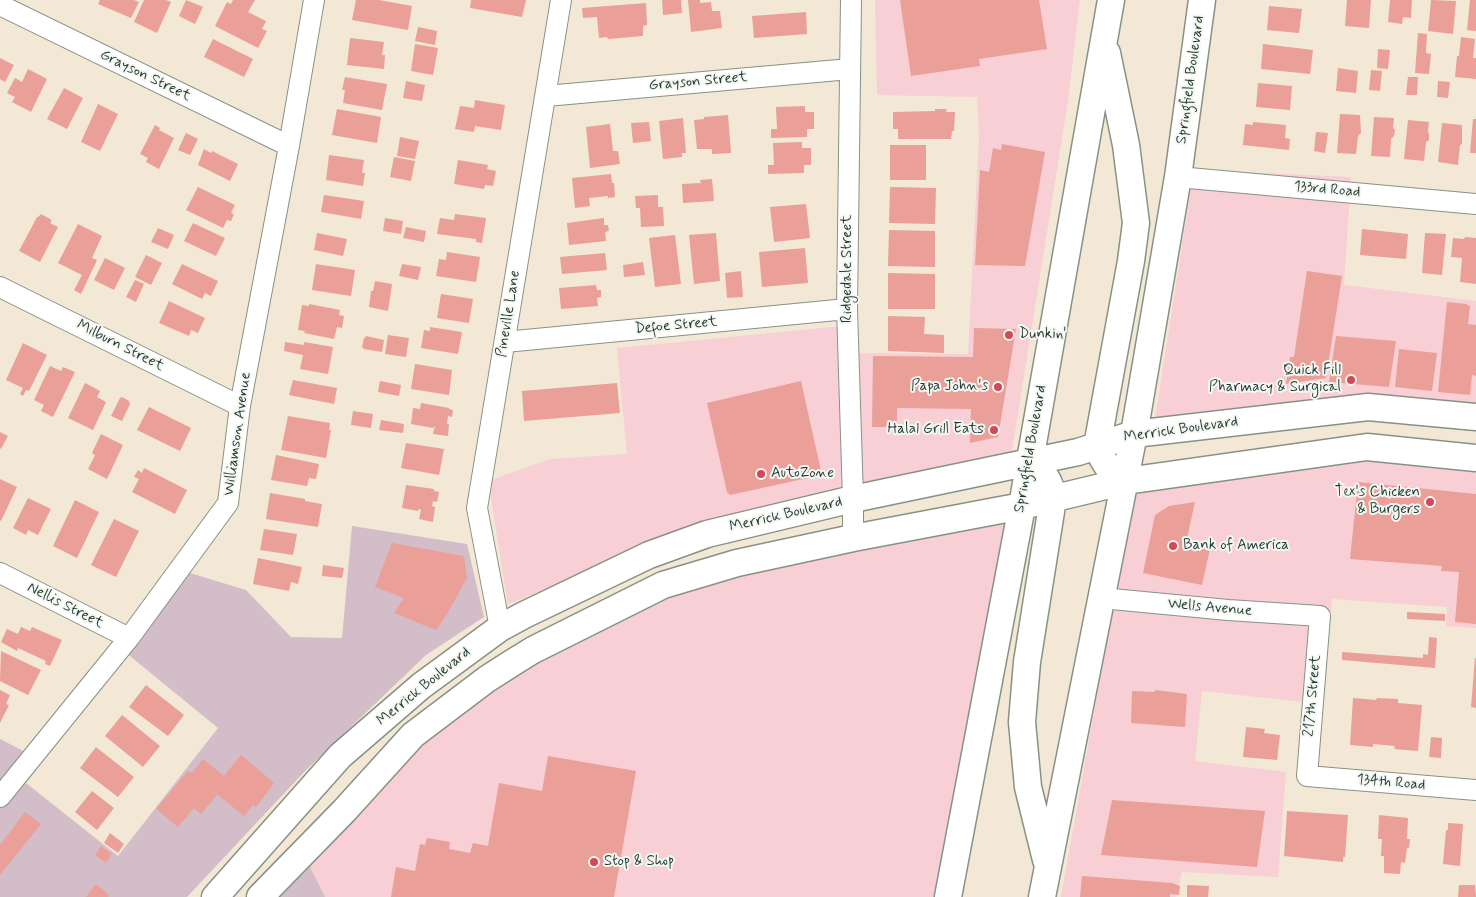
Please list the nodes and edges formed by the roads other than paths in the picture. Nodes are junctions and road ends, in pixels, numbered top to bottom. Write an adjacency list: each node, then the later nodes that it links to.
1 (314, 0): 10 (street, Williamson Avenue)
2 (561, 0): 9 (street, Pineville Lane)
3 (851, 0): 8 (street, Ridgedale Street)
4 (1110, 0): 7 (main road, Springfield Boulevard)
5 (1202, 0): 11 (main road, Springfield Boulevard)
6 (0, 5): 10 (street, Grayson Street)
7 (1104, 37): 19 (main road); 21 (main road, Springfield Boulevard)
8 (850, 69): 9 (street, Grayson Street); 14 (street, Ridgedale Street)
9 (546, 96): 15 (street, Pineville Lane)
10 (289, 146): 16 (street, Williamson Avenue)
11 (1178, 177): 12 (street, 133rd Road); 18 (main road, Springfield Boulevard)
12 (1476, 204)
13 (0, 286): 16 (street, Milburn Street)
14 (847, 310): 15 (street, Defoe Street); 23 (street, Ridgedale Street)
15 (505, 342): 30 (street, Pineville Lane)
16 (240, 406): 31 (street, Williamson Avenue)
17 (1476, 418): 18 (main road, Merrick Boulevard)
18 (1134, 434): 19 (main road, Merrick Boulevard); 22 (main road, Springfield Boulevard)
19 (1097, 446): 21 (main road, Merrick Boulevard); 22 (main road)
20 (1476, 458): 22 (main road, Merrick Boulevard)
21 (1028, 463): 23 (main road, Merrick Boulevard); 24 (main road); 25 (main road, Springfield Boulevard)
22 (1126, 481): 24 (main road, Merrick Boulevard); 28 (main road, Springfield Boulevard)
23 (853, 499): 26 (street, Ridgedale Street); 30 (main road, Merrick Boulevard)
24 (1053, 499): 25 (main road, Merrick Boulevard); 35 (main road)
25 (1022, 506): 26 (main road, Merrick Boulevard); 38 (main road, Springfield Boulevard)
26 (853, 538): 37 (main road, Merrick Boulevard)
27 (0, 573): 31 (street, Nellis Street)
28 (1101, 598): 29 (street, Wells Avenue); 35 (main road, Springfield Boulevard)
29 (1320, 616): 32 (street, 217th Street)
30 (500, 628): 36 (main road, Merrick Boulevard)
31 (129, 638): 34 (street, Williamson Avenue)
32 (1307, 776): 33 (street, 134th Road)
33 (1476, 790)
34 (0, 796)
35 (1048, 867): 39 (main road, Springfield Boulevard)
36 (215, 897)
37 (260, 897)
38 (948, 897)
39 (1042, 897)

